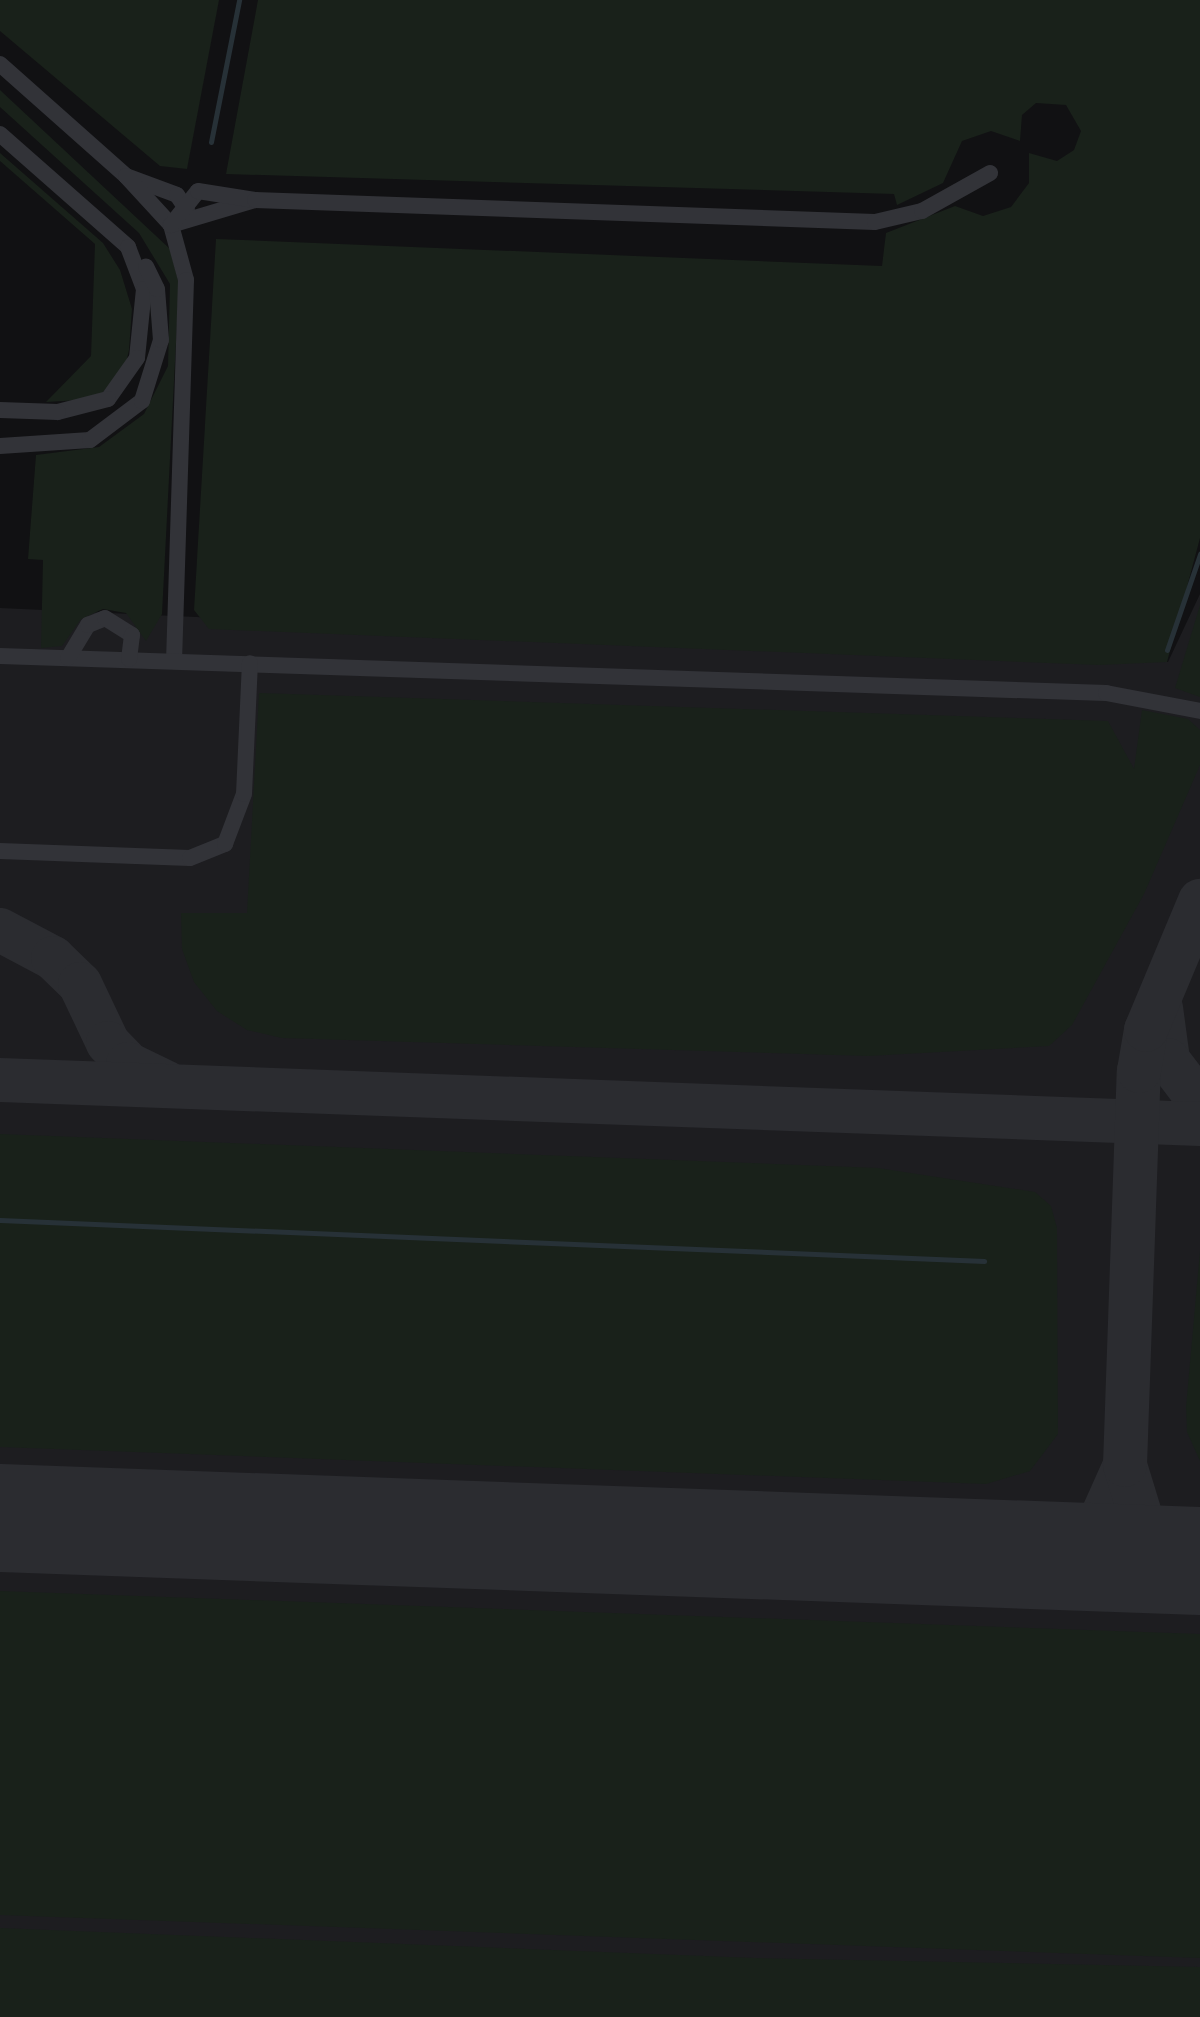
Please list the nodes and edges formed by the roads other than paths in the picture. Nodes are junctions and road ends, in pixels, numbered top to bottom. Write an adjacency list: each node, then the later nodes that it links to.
1 (0, 64): 4 (street)
2 (0, 134): 9 (street)
3 (990, 173): 5 (street)
4 (126, 176): 6 (street); 7 (street)
5 (255, 200): 6 (street); 8 (street)
6 (183, 202): 7 (street); 8 (street)
7 (171, 225): 8 (street); 10 (street)
8 (189, 226): 10 (street)
9 (128, 247): 11 (street); 12 (street)
10 (186, 280): 16 (street)
11 (0, 410)
12 (0, 446)
13 (0, 656): 14 (street)
14 (68, 658): 15 (street); 15 (street)
15 (129, 659): 16 (street)
16 (174, 661): 17 (street)
17 (250, 663): 18 (street); 19 (street)
18 (1200, 711)
19 (0, 851)

